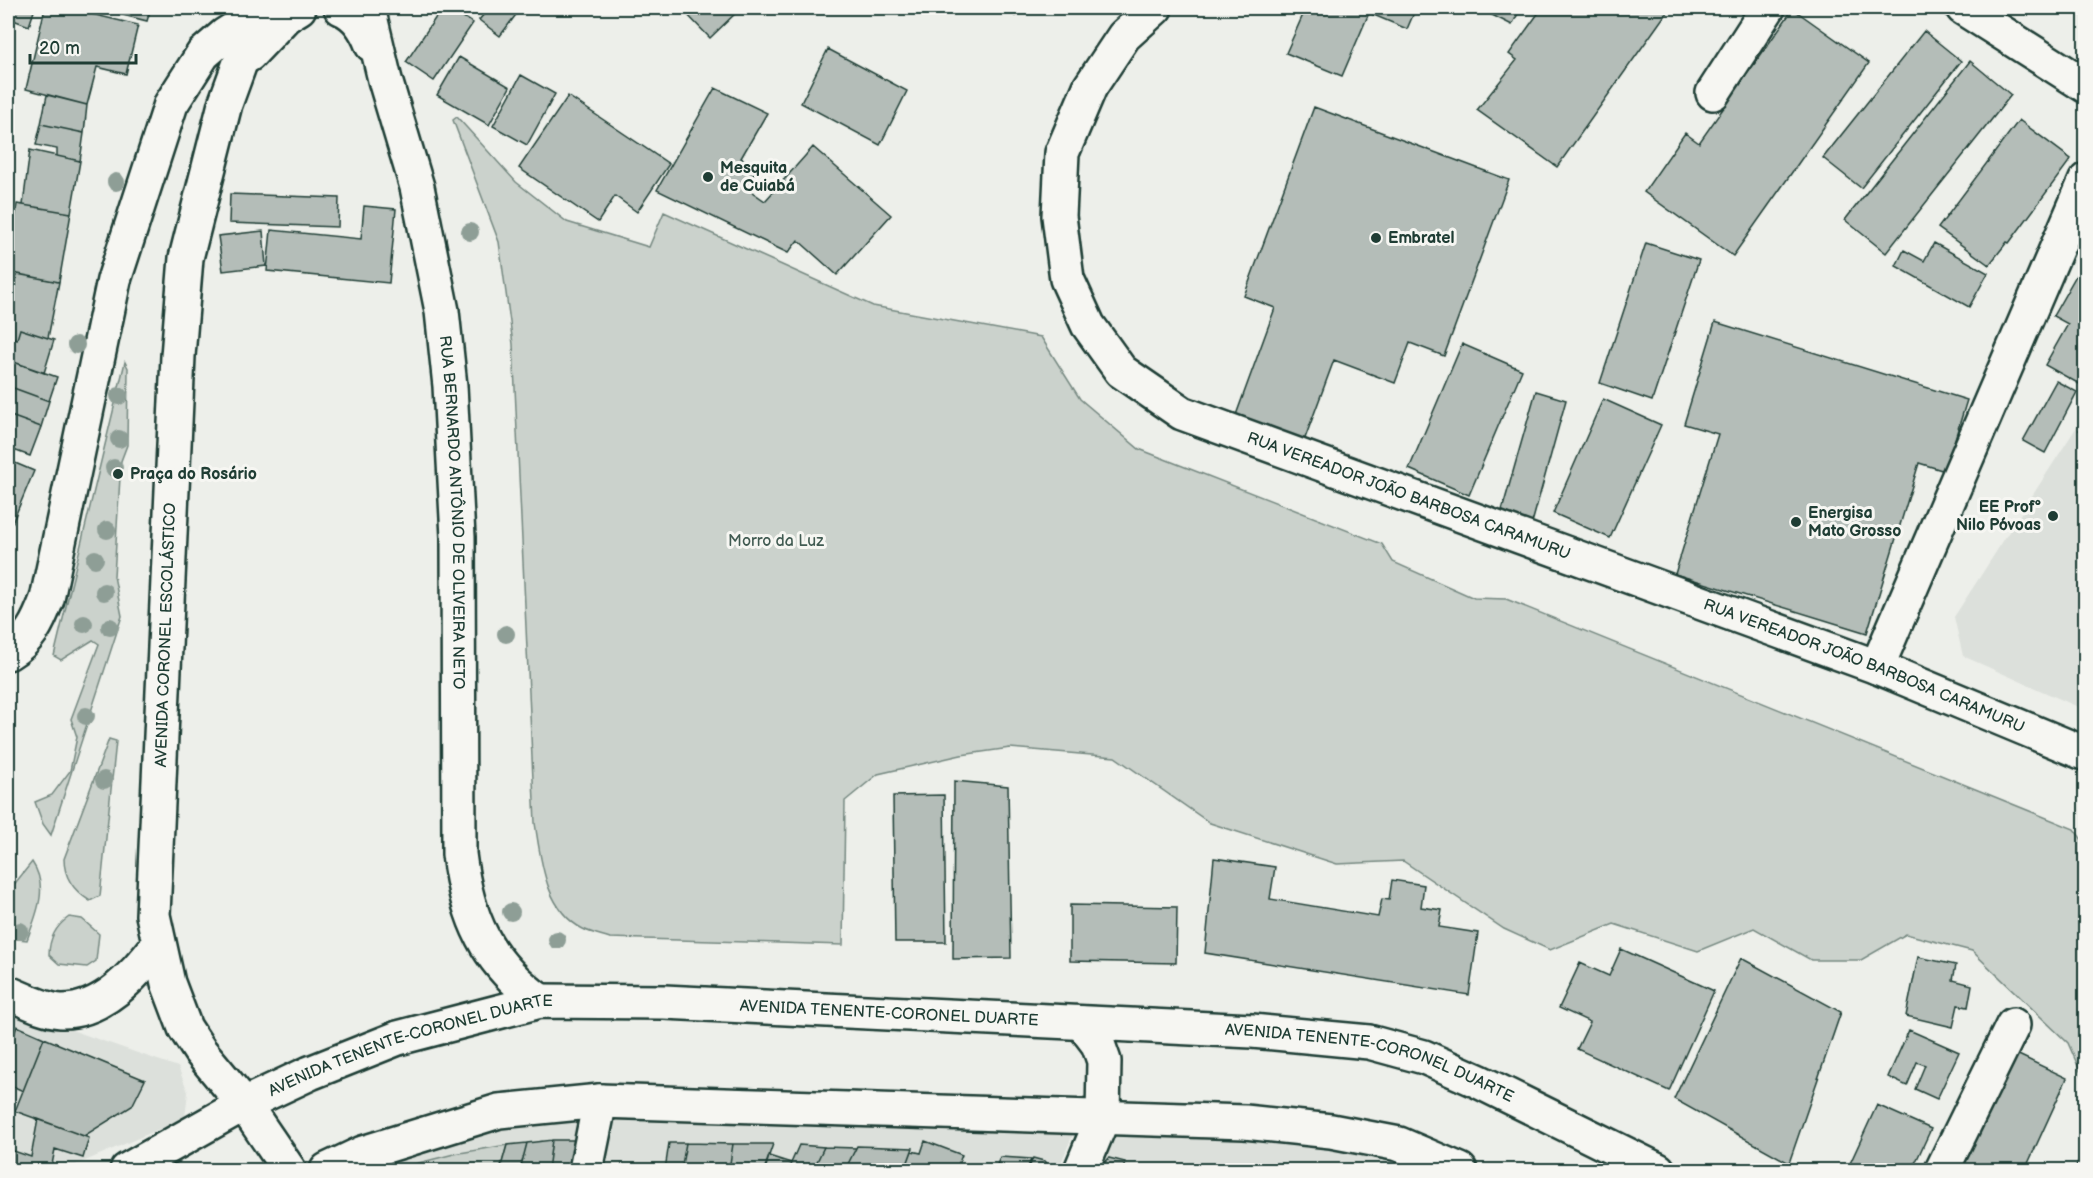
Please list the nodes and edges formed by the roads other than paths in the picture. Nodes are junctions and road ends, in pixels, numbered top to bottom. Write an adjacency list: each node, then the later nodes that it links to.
1 (299, 8): 8 (main road)
2 (341, 8): 9 (main road)
3 (368, 8): 9 (main road, RUA BERNARDO ANTÔNIO DE OLIVEIRA NETO)
4 (1155, 8): 14 (main road, RUA VEREADOR JOÃO BARBOSA CARAMURU)
5 (1768, 8): 11 (main road)
6 (1962, 8): 10 (main road)
7 (259, 11): 8 (main road, AVENIDA CORONEL ESCOLÁSTICO); 13 (main road)
8 (237, 70): 16 (main road, AVENIDA CORONEL ESCOLÁSTICO)
9 (385, 80): 18 (main road, RUA BERNARDO ANTÔNIO DE OLIVEIRA NETO)
10 (2085, 86)
11 (1713, 93)
12 (2085, 180): 14 (main road)
13 (8, 653)
14 (1876, 667): 15 (main road, RUA VEREADOR JOÃO BARBOSA CARAMURU)
15 (2085, 754)
16 (158, 945): 17 (main road); 22 (main road, AVENIDA CORONEL ESCOLÁSTICO)
17 (8, 993)
18 (540, 1001): 19 (main road, AVENIDA TENENTE-CORONEL DUARTE); 22 (main road, AVENIDA TENENTE-CORONEL DUARTE)
19 (1082, 1023): 23 (main road); 30 (main road, AVENIDA TENENTE-CORONEL DUARTE)
20 (2013, 1025): 31 (main road)
21 (600, 1101): 23 (main road); 26 (main road); 27 (main road)
22 (244, 1104): 24 (main road, AVENIDA TENENTE-CORONEL DUARTE); 25 (main road, AVENIDA CORONEL ESCOLÁSTICO)
23 (1103, 1117): 28 (main road); 29 (main road)
24 (127, 1170)
25 (289, 1170)
26 (327, 1170)
27 (586, 1170)
28 (1081, 1170)
29 (1460, 1170)
30 (1658, 1170)
31 (1942, 1170)

